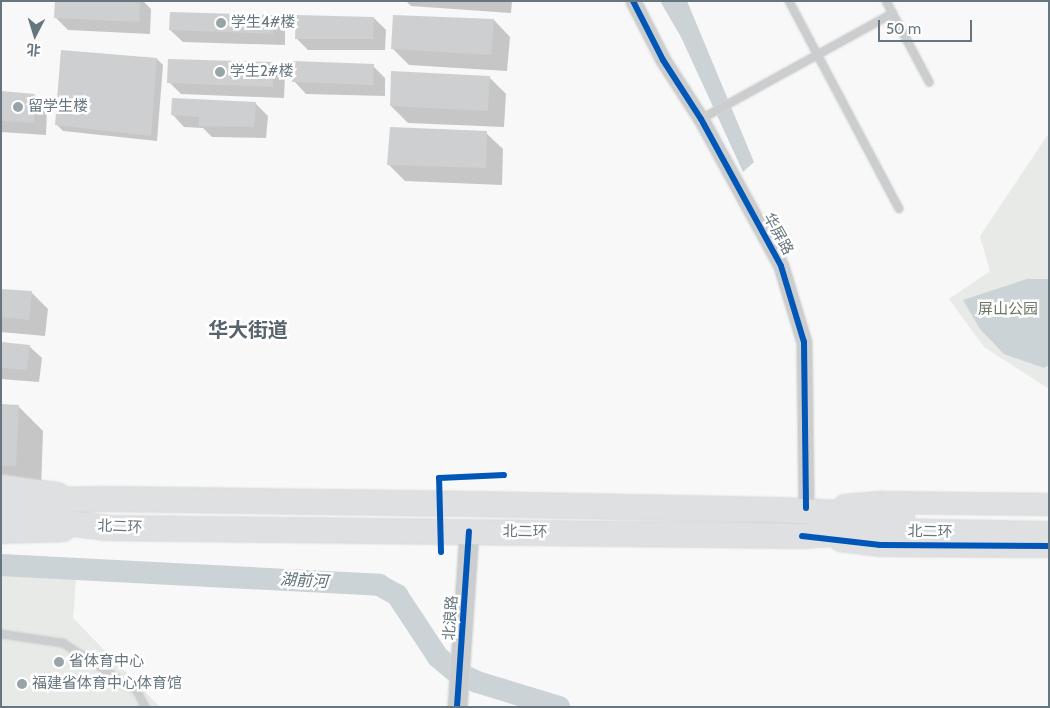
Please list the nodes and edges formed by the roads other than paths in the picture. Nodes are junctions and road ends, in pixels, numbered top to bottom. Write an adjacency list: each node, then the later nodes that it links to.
1 (633, 1): 7 (street, 华屏路)
2 (789, 1): 5 (lane)
3 (886, 1): 4 (lane)
4 (893, 13): 5 (lane); 6 (lane)
5 (818, 55): 7 (lane); 8 (lane)
6 (929, 82)
7 (707, 116): 13 (street, 华屏路)
8 (899, 209)
9 (1, 485): 10 (main road)
10 (107, 499): 14 (highway, 北二环); 15 (highway, 北二环)
11 (1, 501): 14 (highway, 北二环)
12 (1049, 504): 13 (main road)
13 (806, 508): 15 (main road)
14 (35, 510): 16 (highway, 北二环); 19 (highway, 北二环)
15 (778, 510): 18 (highway, 北二环)
16 (1, 519)
17 (1049, 519): 18 (highway, 北二环)
18 (880, 523): 22 (highway, 北二环); 23 (highway, 北二环)
19 (107, 528): 20 (main road); 21 (highway, 北二环)
20 (1, 532)
21 (469, 532): 23 (highway, 北二环); 26 (street, 北浪路)
22 (1049, 534)
23 (802, 536): 24 (main road)
24 (1049, 546)
25 (1, 634): 27 (lane)
26 (457, 700)
27 (145, 707)

